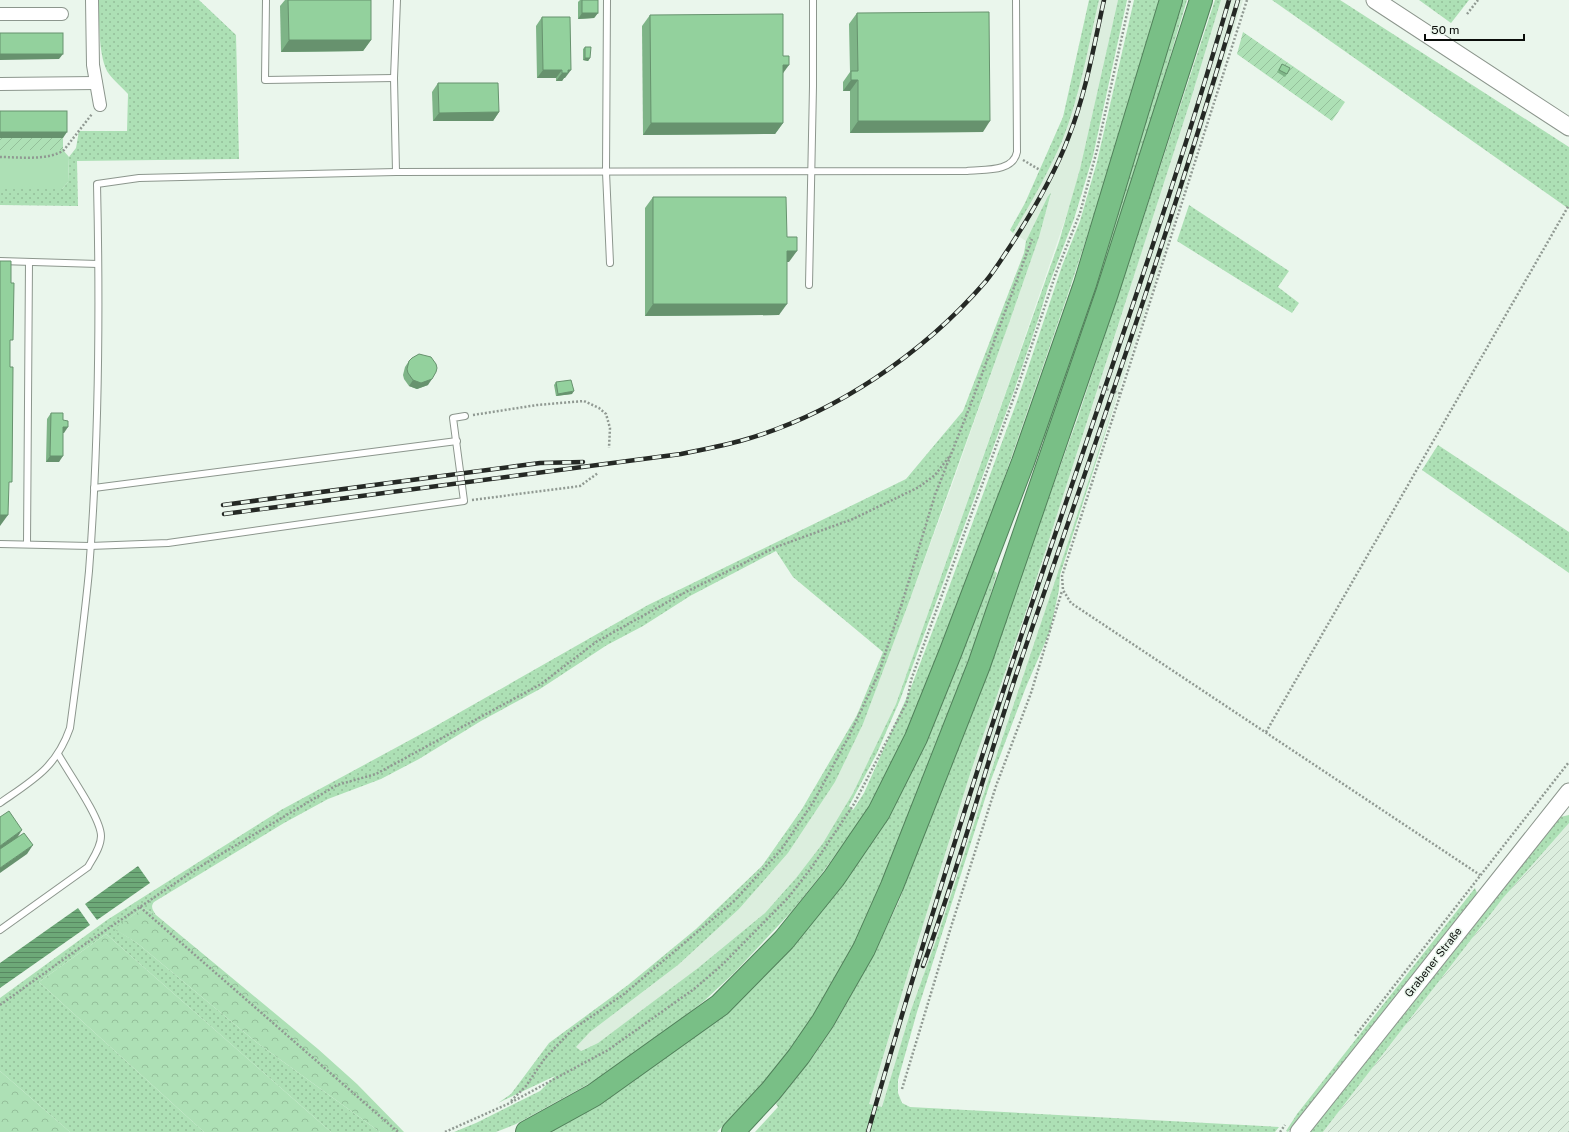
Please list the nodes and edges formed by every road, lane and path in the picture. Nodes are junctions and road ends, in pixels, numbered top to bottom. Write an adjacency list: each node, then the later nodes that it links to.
1 (92, 0): 17 (street)
2 (266, 0): 16 (lane)
3 (397, 0): 16 (lane)
4 (607, 0): 26 (lane)
5 (813, 0): 23 (lane)
6 (1016, 0): 21 (lane)
7 (1130, 0): 58 (path)
8 (1171, 0): 62 (highway)
9 (1201, 0): 63 (highway)
10 (1247, 0): 35 (path)
11 (1375, 0): 20 (street)
12 (1478, 0): 15 (path)
13 (0, 14): 14 (street)
14 (62, 14)
15 (1467, 14)
16 (394, 78): 25 (lane)
17 (96, 83): 18 (street); 19 (street)
18 (0, 84)
19 (100, 105): 22 (path)
20 (1569, 127)
21 (1016, 156): 23 (lane); 24 (path)
22 (0, 158)
23 (811, 170): 26 (lane); 33 (lane)
24 (1040, 170)
25 (396, 172): 26 (lane); 32 (lane)
26 (606, 172): 31 (lane)
27 (1569, 205): 47 (path)
28 (1032, 239): 39 (path)
29 (0, 262): 30 (lane)
30 (29, 262): 32 (lane); 44 (lane)
31 (610, 263)
32 (98, 264): 41 (lane)
33 (809, 285)
34 (1099, 387): 35 (path)
35 (1122, 394): 46 (path)
36 (465, 416): 37 (lane); 38 (path)
37 (456, 441): 41 (lane); 42 (lane)
38 (610, 448)
39 (949, 457): 53 (path); 58 (path)
40 (598, 473): 42 (path)
41 (94, 488): 45 (lane)
42 (464, 502): 45 (lane)
43 (0, 544): 44 (lane)
44 (27, 544): 45 (lane)
45 (90, 546): 48 (lane)
46 (1063, 590): 47 (path); 57 (path)
47 (1266, 732): 52 (path)
48 (58, 754): 51 (lane); 54 (lane)
49 (1569, 762): 52 (path)
50 (1569, 792): 59 (street, Grabener Straße)
51 (0, 803)
52 (1480, 875): 56 (path)
53 (140, 907): 55 (path); 60 (path)
54 (0, 930)
55 (0, 1005)
56 (1353, 1038)
57 (902, 1089)
58 (510, 1103): 61 (path)
59 (1294, 1126): 64 (path)
60 (398, 1132)
61 (445, 1132)
62 (528, 1132)
63 (733, 1132)
64 (1280, 1132)

